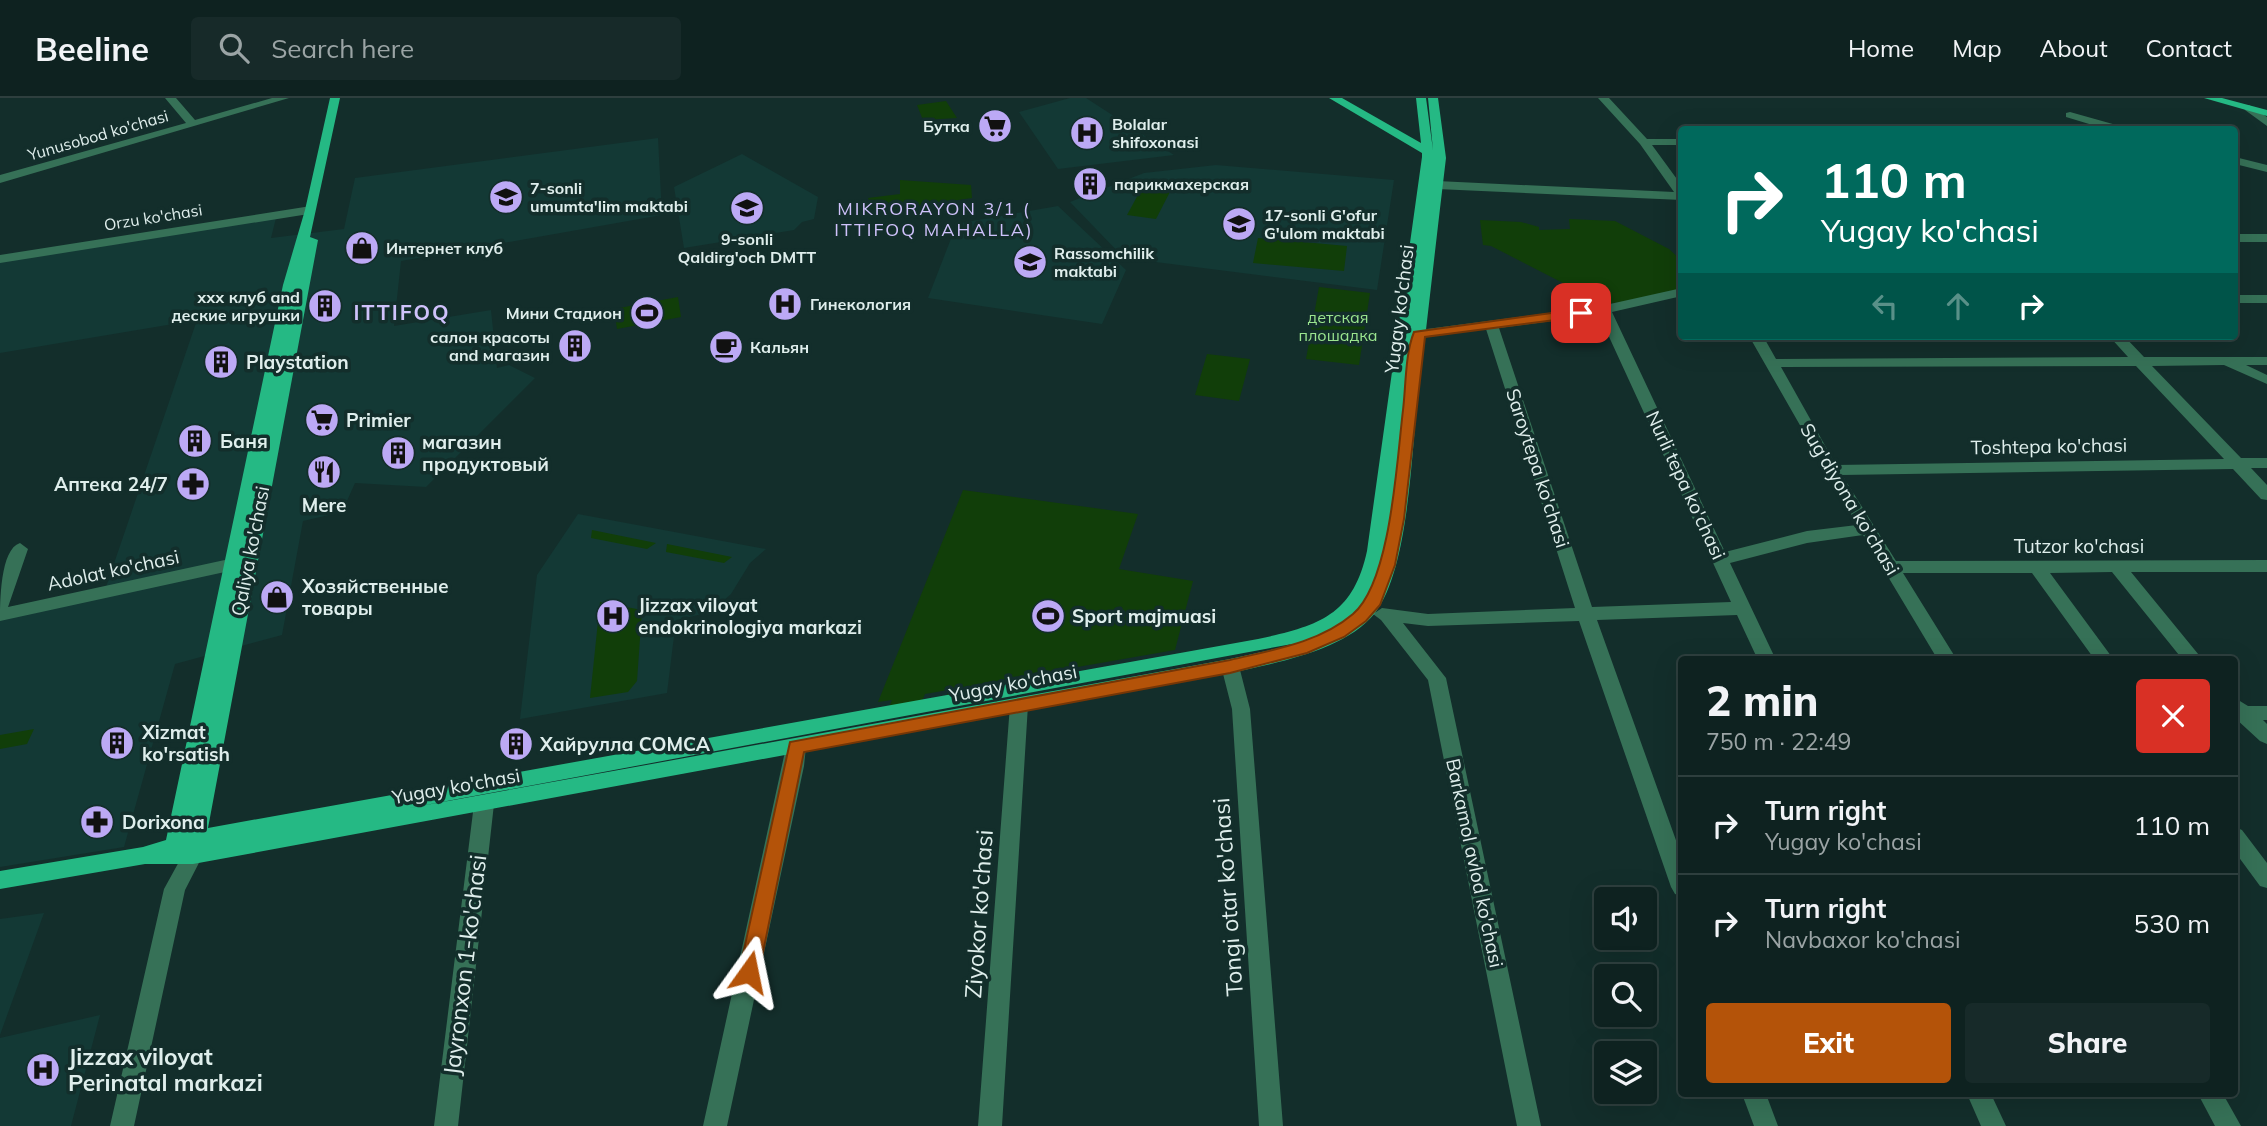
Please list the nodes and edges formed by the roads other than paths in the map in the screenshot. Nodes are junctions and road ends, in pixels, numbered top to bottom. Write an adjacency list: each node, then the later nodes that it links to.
1 (170, 98): 13 (street)
2 (285, 98): 13 (street, Yunusobod ko'chasi)
3 (335, 98): 24 (main road, Qaliya ko'chasi)
4 (1334, 98): 17 (main road)
5 (1421, 98): 17 (main road, Yugay ko'chasi)
6 (1433, 98): 17 (main road, Yugay ko'chasi)
7 (1603, 98): 15 (street)
8 (2209, 98): 9 (main road)
9 (2249, 108): 10 (main road); 12 (street)
10 (2267, 113)
11 (2070, 115): 14 (street)
12 (2267, 123)
13 (193, 124): 20 (street, Yunusobod ko'chasi)
14 (2109, 126)
15 (1644, 142): 16 (street); 22 (street)
16 (1678, 142)
17 (1434, 155): 21 (main road, Yugay ko'chasi); 70 (main road, Yugay ko'chasi)
18 (2238, 161): 19 (street)
19 (2267, 169)
20 (0, 179)
21 (1437, 185): 23 (street); 33 (main road, Yugay ko'chasi)
22 (1678, 189)
23 (1678, 195)
24 (311, 210): 27 (street, Orzu ko'chasi); 48 (main road, Qaliya ko'chasi); 70 (main road, Qaliya ko'chasi)
25 (2238, 238): 26 (street)
26 (2267, 238)
27 (0, 259)
28 (1678, 293): 31 (street)
29 (2238, 299): 30 (street)
30 (2267, 299)
31 (1604, 310): 32 (street); 47 (street, Nurli tepa ko'chasi)
32 (1491, 324): 33 (street); 56 (street, Saroytepa ko'chasi)
33 (1419, 334): 55 (main road, Yugay ko'chasi)
34 (1758, 340): 39 (street, Sug'diyona ko'chasi)
35 (2120, 340): 36 (street)
36 (2139, 360): 38 (street); 39 (street); 42 (street)
37 (2267, 360): 38 (street)
38 (2222, 361): 40 (street)
39 (1771, 363): 43 (street, Sug'diyona ko'chasi)
40 (2267, 380)
41 (2267, 463): 42 (street, Toshtepa ko'chasi)
42 (2237, 464): 43 (street, Toshtepa ko'chasi); 44 (street)
43 (1831, 470): 45 (street, Sug'diyona ko'chasi)
44 (2267, 495)
45 (1869, 529): 47 (street); 51 (street, Sug'diyona ko'chasi)
46 (20, 549): 53 (street)
47 (1721, 559): 54 (street, Nurli tepa ko'chasi)
48 (234, 564): 57 (street, Adolat ko'chasi); 70 (main road, Qaliya ko'chasi)
49 (2116, 566): 50 (street, Tutzor ko'chasi); 52 (street, Tutzor ko'chasi); 61 (street)
50 (2267, 566)
51 (1892, 567): 52 (street, Tutzor ko'chasi); 59 (street, Sug'diyona ko'chasi)
52 (2037, 567): 60 (street)
53 (0, 605)
54 (1742, 608): 56 (street); 58 (street, Nurli tepa ko'chasi)
55 (1377, 612): 56 (street); 62 (main road, Yugay ko'chasi); 82 (street, Barkamol avlod ko'chasi)
56 (1585, 612): 71 (street, Saroytepa ko'chasi)
57 (0, 615)
58 (1765, 656)
59 (1946, 656)
60 (2102, 656)
61 (2191, 656)
62 (1230, 666): 63 (main road, Yugay ko'chasi); 81 (street, Tongi otar ko'chasi)
63 (1019, 705): 67 (main road, Yugay ko'chasi); 80 (street, Ziyokor ko'chasi)
64 (2238, 709): 65 (street); 66 (street)
65 (2267, 713)
66 (2267, 736)
67 (796, 747): 68 (main road, Yugay ko'chasi); 79 (street)
68 (484, 804): 70 (main road, Yugay ko'chasi); 78 (street, Jayronxon 1-ko'chasi)
69 (2238, 840): 73 (street)
70 (184, 849): 72 (main road, Yugay ko'chasi); 77 (street, Qaliya ko'chasi)
71 (1678, 876)
72 (0, 880)
73 (2267, 880)
74 (1755, 1097): 83 (street)
75 (1980, 1097): 84 (street)
76 (2212, 1097): 85 (street)
77 (122, 1126)
78 (446, 1126)
79 (715, 1126)
80 (990, 1126)
81 (1271, 1126)
82 (1530, 1126)
83 (1766, 1126)
84 (1994, 1126)
85 (2229, 1126)

